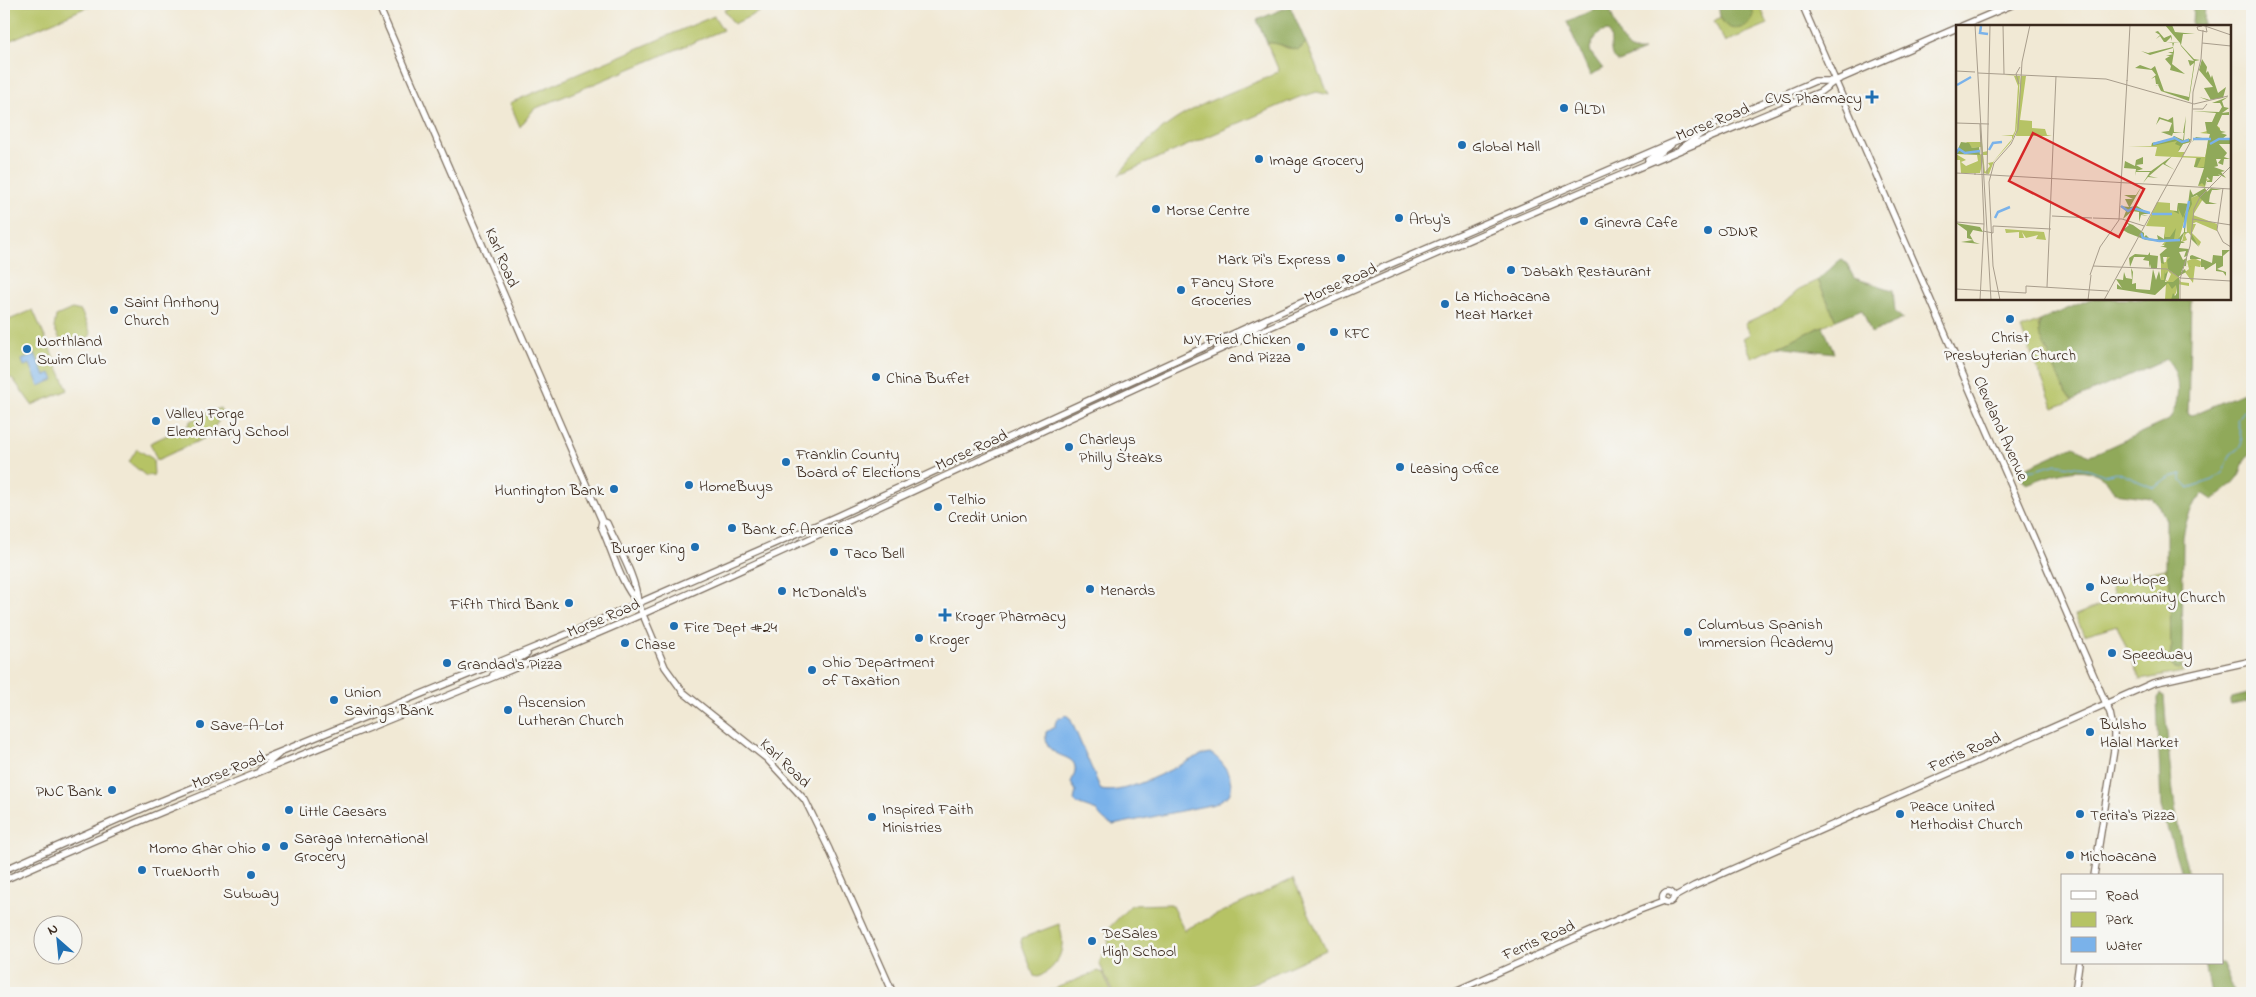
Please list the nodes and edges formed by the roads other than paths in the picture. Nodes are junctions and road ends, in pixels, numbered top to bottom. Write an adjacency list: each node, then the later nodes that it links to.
1 (378, 4): 13 (main road, Karl Road)
2 (1802, 4): 6 (main road, Cleveland Avenue)
3 (2014, 4): 4 (main road)
4 (1964, 25)
5 (1956, 28): 6 (main road, Morse Road)
6 (1835, 81): 7 (main road, Morse Road); 9 (main road, Morse Road); 18 (main road, Cleveland Avenue)
7 (1721, 121): 8 (main road, Morse Road); 9 (main road)
8 (1674, 141): 10 (main road); 11 (main road, Morse Road)
9 (1678, 150): 10 (main road, Morse Road)
10 (1640, 166): 12 (main road, Morse Road)
11 (1266, 318): 12 (main road); 13 (main road, Morse Road)
12 (1227, 346): 14 (main road, Morse Road)
13 (638, 603): 14 (main road, Karl Road); 15 (main road, Morse Road)
14 (643, 614): 17 (main road, Morse Road); 29 (main road, Karl Road)
15 (527, 652): 17 (main road); 19 (main road, Morse Road)
16 (2252, 661): 18 (main road, Ferris Road)
17 (491, 678): 20 (main road, Morse Road)
18 (2106, 703): 24 (main road, Cleveland Avenue); 26 (main road, Ferris Road)
19 (283, 751): 20 (main road); 21 (main road, Morse Road)
20 (259, 771): 22 (main road, Morse Road)
21 (227, 774): 22 (main road); 23 (main road, Morse Road)
22 (205, 793): 25 (main road, Morse Road)
23 (4, 870)
24 (2094, 874)
25 (4, 880)
26 (1673, 894): 27 (main road); 27 (main road)
27 (1663, 899): 30 (main road, Ferris Road)
28 (2079, 964): 31 (main road)
29 (893, 993)
30 (1451, 993)
31 (2075, 993)

